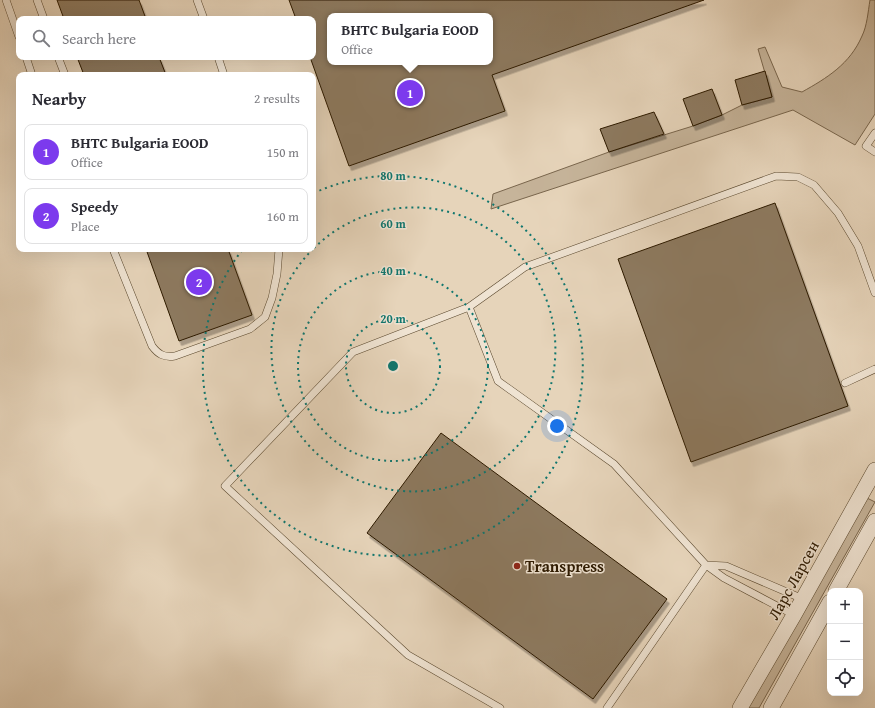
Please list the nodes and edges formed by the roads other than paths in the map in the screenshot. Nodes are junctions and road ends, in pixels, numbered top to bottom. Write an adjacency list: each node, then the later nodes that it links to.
1 (6, 0): 6 (lane)
2 (37, 0): 4 (lane)
3 (197, 0): 5 (lane)
4 (43, 16)
5 (203, 16)
6 (16, 28)
7 (27, 60): 10 (lane)
8 (59, 60): 11 (lane)
9 (219, 60): 12 (lane)
10 (31, 72)
11 (64, 72)
12 (223, 72)
13 (875, 133): 14 (lane)
14 (875, 152)
15 (114, 252): 16 (lane)
16 (279, 252)
17 (875, 293): 18 (lane)
18 (469, 306): 23 (lane); 28 (lane)
19 (875, 369): 20 (lane)
20 (845, 383)
21 (875, 470): 25 (street, Ларс Ларсен)
22 (875, 521): 24 (street)
23 (706, 565): 25 (lane); 27 (lane); 29 (lane)
24 (838, 588)
25 (803, 599): 27 (street, Ларс Ларсен)
26 (827, 607): 31 (street)
27 (794, 615): 30 (street, Ларс Ларсен)
28 (500, 708)
29 (607, 708)
30 (740, 708)
31 (771, 708)

